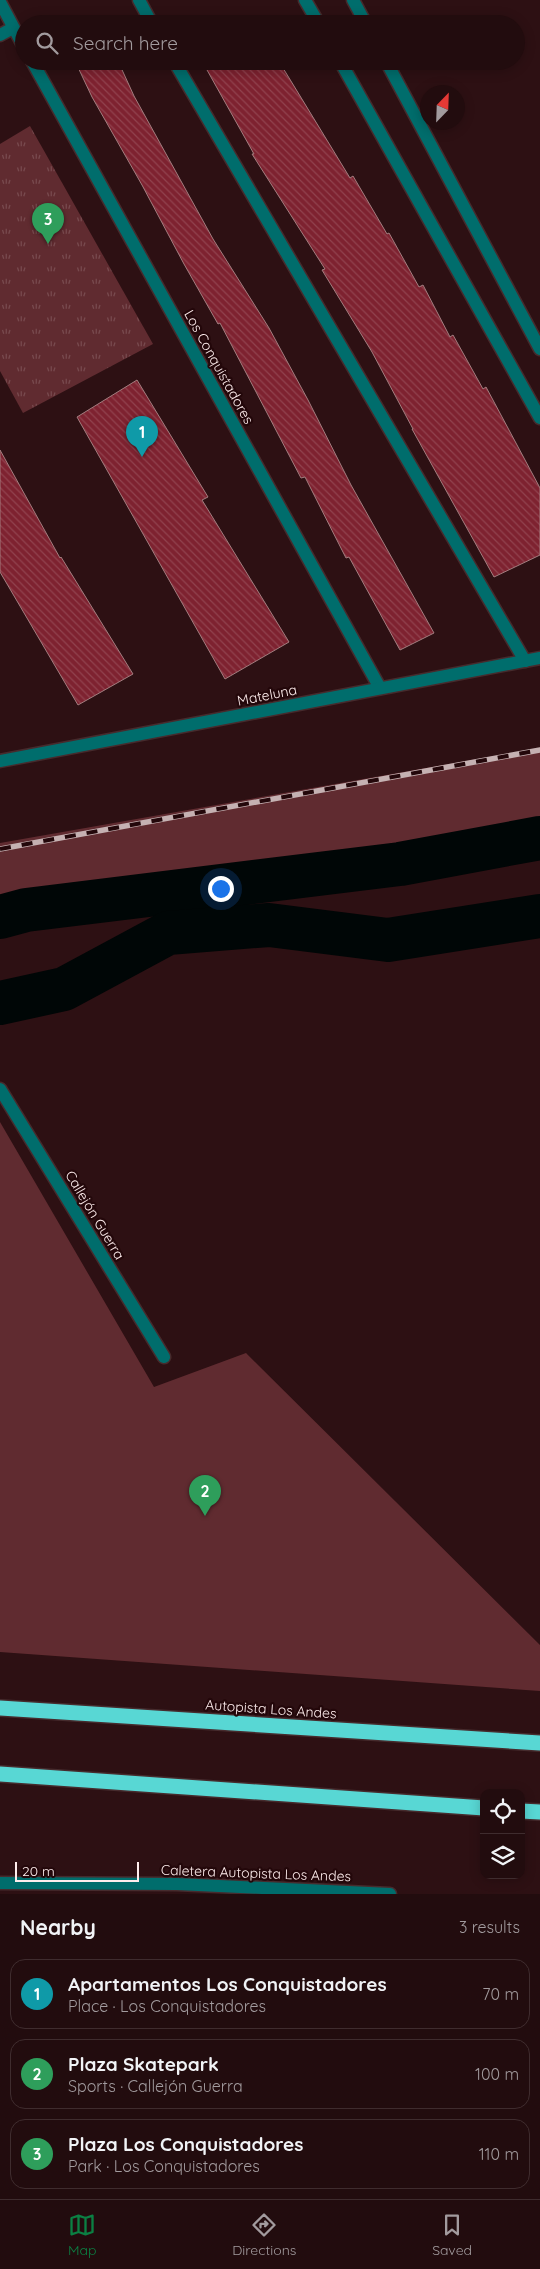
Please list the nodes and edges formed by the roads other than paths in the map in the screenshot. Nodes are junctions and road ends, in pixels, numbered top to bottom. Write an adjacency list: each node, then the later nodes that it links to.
1 (139, 0): 5 (street)
2 (305, 0): 6 (street)
3 (353, 0): 7 (street)
4 (0, 2): 8 (street)
5 (147, 15)
6 (314, 15)
7 (361, 15)
8 (13, 28): 9 (street); 10 (street)
9 (15, 31)
10 (0, 35)
11 (37, 70): 19 (street, Los Conquistadores)
12 (179, 70): 18 (street)
13 (345, 70): 16 (street)
14 (391, 70): 15 (street)
15 (540, 349)
16 (540, 418)
17 (540, 658): 18 (street, Mateluna)
18 (524, 661): 19 (street, Mateluna)
19 (380, 688): 20 (street, Mateluna)
20 (0, 761)
21 (0, 1089): 22 (street, Callejón Guerra)
22 (164, 1357)
23 (0, 1708): 24 (highway, Autopista Los Andes)
24 (540, 1743)
25 (0, 1774): 26 (highway)
26 (480, 1808)
27 (525, 1811): 28 (highway)
28 (540, 1812)
29 (0, 1882): 30 (street, Caletera Autopista Los Andes)
30 (390, 1894)

